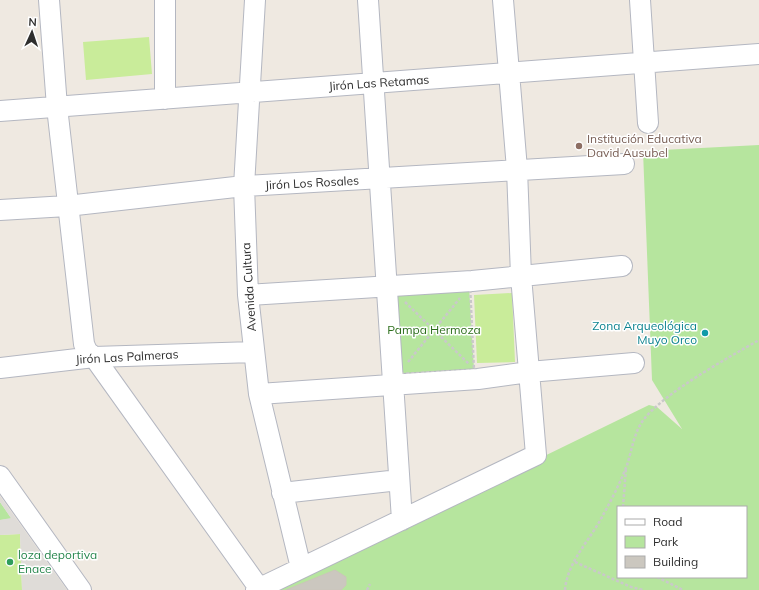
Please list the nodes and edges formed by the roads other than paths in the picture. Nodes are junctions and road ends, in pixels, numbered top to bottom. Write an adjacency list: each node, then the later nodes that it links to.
1 (49, 0): 13 (street)
2 (165, 0): 12 (street)
3 (255, 0): 11 (street, Avenida Cultura)
4 (368, 0): 10 (street)
5 (503, 0): 9 (street)
6 (640, 0): 8 (street)
7 (759, 54): 8 (street, Jirón Las Retamas)
8 (645, 63): 9 (street, Jirón Las Retamas); 15 (street)
9 (508, 73): 10 (street, Jirón Las Retamas); 17 (street)
10 (374, 83): 11 (street, Jirón Las Retamas); 18 (street)
11 (250, 92): 12 (street, Jirón Las Retamas); 19 (street, Avenida Cultura)
12 (165, 99): 13 (street, Jirón Las Retamas)
13 (57, 107): 14 (street, Jirón Las Retamas); 20 (street)
14 (0, 111)
15 (648, 123)
16 (624, 164): 17 (street, Jirón Los Rosales)
17 (517, 169): 18 (street, Jirón Los Rosales); 23 (street)
18 (381, 179): 19 (street, Jirón Los Rosales); 24 (street)
19 (244, 186): 20 (street, Jirón Los Rosales); 25 (street, Avenida Cultura)
20 (67, 206): 21 (street, Jirón Los Rosales); 27 (street)
21 (0, 210)
22 (622, 266): 23 (street)
23 (521, 276): 24 (street); 30 (street)
24 (392, 291): 25 (street); 31 (street)
25 (248, 295): 26 (street, Avenida Cultura)
26 (254, 352): 27 (street, Jirón Las Palmeras); 32 (street, Avenida Cultura)
27 (94, 357): 29 (street, Jirón Las Palmeras); 38 (street)
28 (634, 363): 30 (street)
29 (0, 368)
30 (529, 372): 31 (street); 36 (street)
31 (398, 376): 32 (street); 34 (street)
32 (259, 394): 35 (street, Avenida Cultura)
33 (0, 476): 39 (street)
34 (399, 480): 35 (street); 36 (street)
35 (282, 492): 37 (street, Avenida Cultura)
36 (402, 520): 37 (street)
37 (300, 568): 38 (street)
38 (257, 589)
39 (80, 590)

